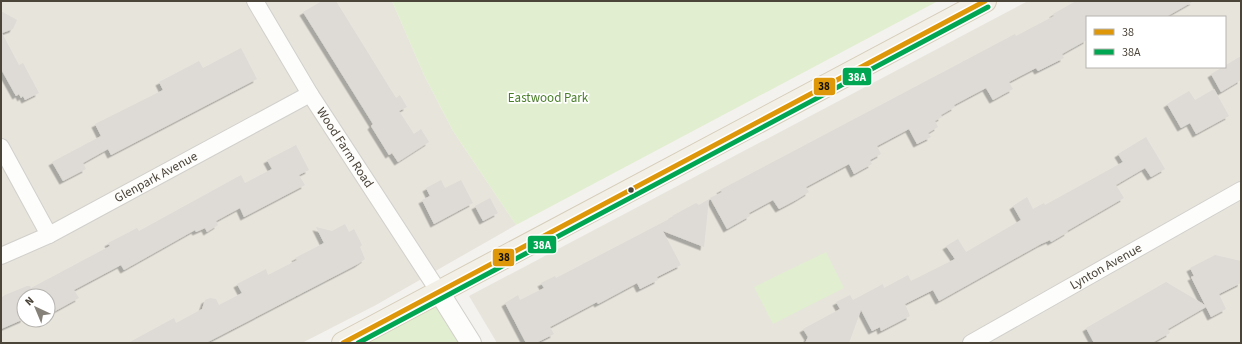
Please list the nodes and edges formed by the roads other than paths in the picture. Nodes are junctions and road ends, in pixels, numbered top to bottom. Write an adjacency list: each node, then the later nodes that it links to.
1 (255, 1): 3 (street, Wood Farm Road)
2 (985, 1): 8 (main road)
3 (310, 94): 6 (street, Glenpark Avenue); 8 (street, Wood Farm Road)
4 (1, 147): 6 (street)
5 (1241, 190): 11 (street, Lynton Avenue)
6 (49, 235): 7 (street, Glenpark Avenue)
7 (1, 256)
8 (439, 292): 9 (main road); 10 (street)
9 (343, 343)
10 (472, 343)
11 (971, 343)

